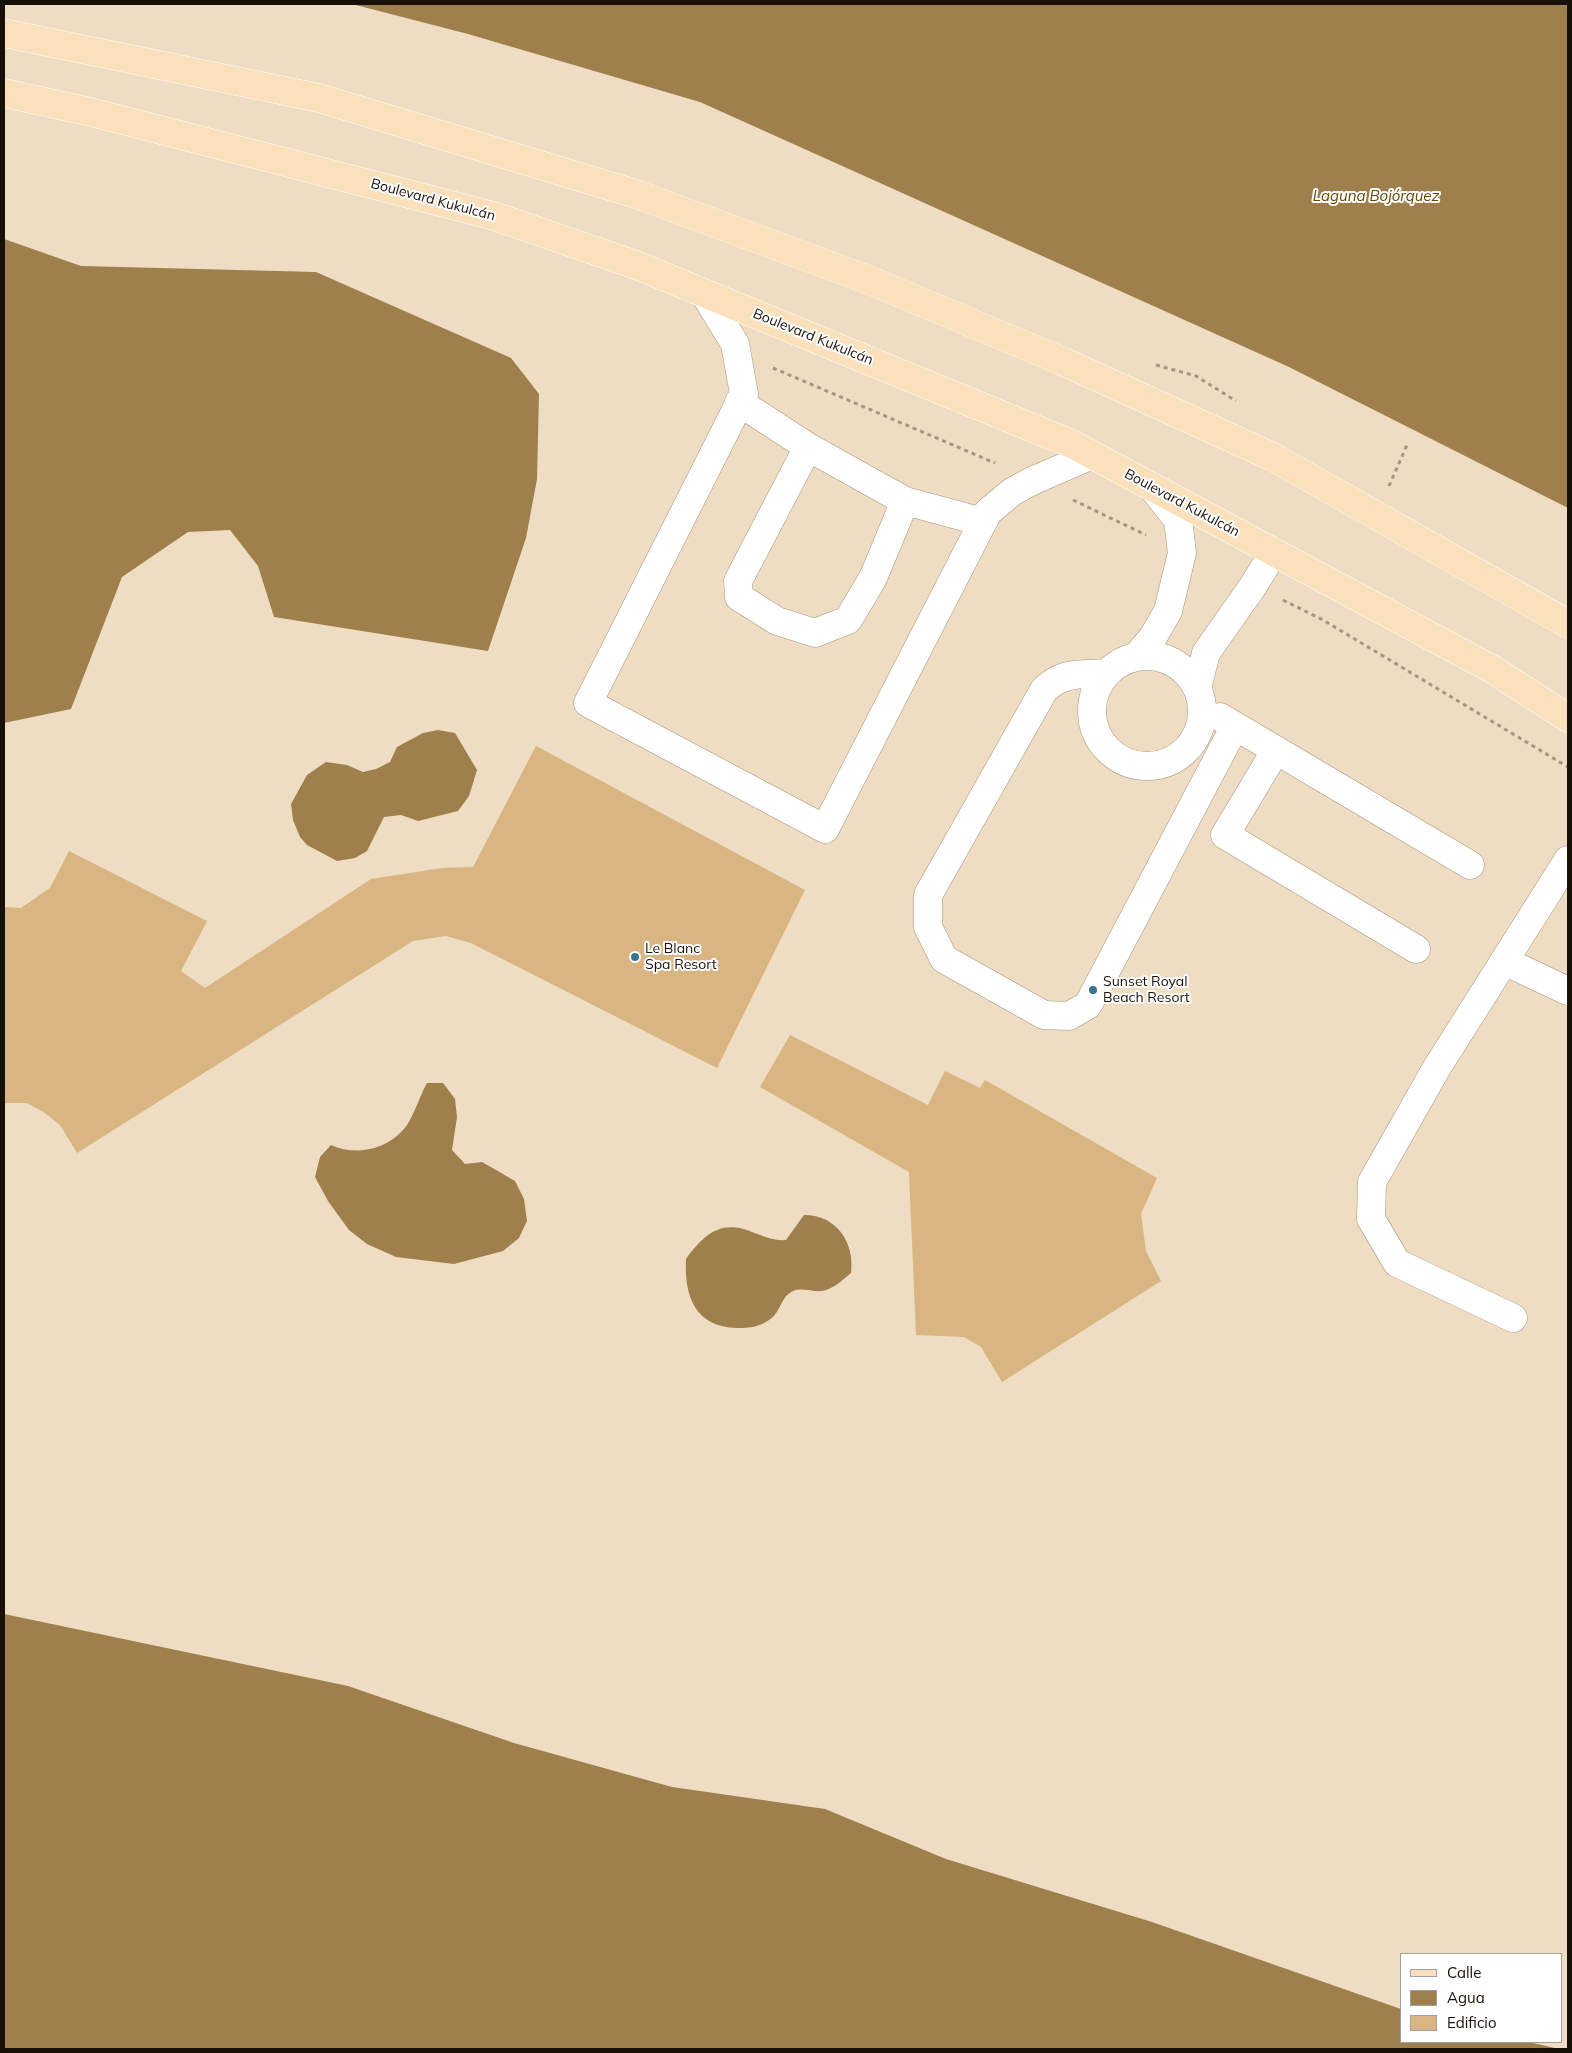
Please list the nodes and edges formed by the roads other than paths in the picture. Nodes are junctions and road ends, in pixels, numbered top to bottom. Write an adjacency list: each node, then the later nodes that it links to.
1 (4, 33): 11 (main road)
2 (4, 93): 3 (main road, Boulevard Kukulcán)
3 (704, 292): 4 (lane); 6 (main road, Boulevard Kukulcán)
4 (739, 402): 5 (lane); 9 (lane)
5 (808, 447): 8 (lane); 8 (lane)
6 (1092, 455): 7 (main road, Boulevard Kukulcán); 9 (lane)
7 (1152, 487): 10 (main road, Boulevard Kukulcán); 12 (lane)
8 (905, 501): 9 (lane)
9 (983, 522)
10 (1274, 552): 14 (lane); 15 (main road, Boulevard Kukulcán)
11 (1568, 624)
12 (1136, 657): 13 (lane); 14 (lane)
13 (1107, 673): 14 (lane); 16 (lane)
14 (1199, 697): 16 (lane)
15 (1568, 718)
16 (1235, 726): 17 (lane)
17 (1276, 750): 19 (lane); 20 (lane)
18 (1568, 860): 21 (lane)
19 (1470, 865)
20 (1416, 949)
21 (1504, 961): 22 (lane); 23 (lane)
22 (1568, 991)
23 (1513, 1318)

